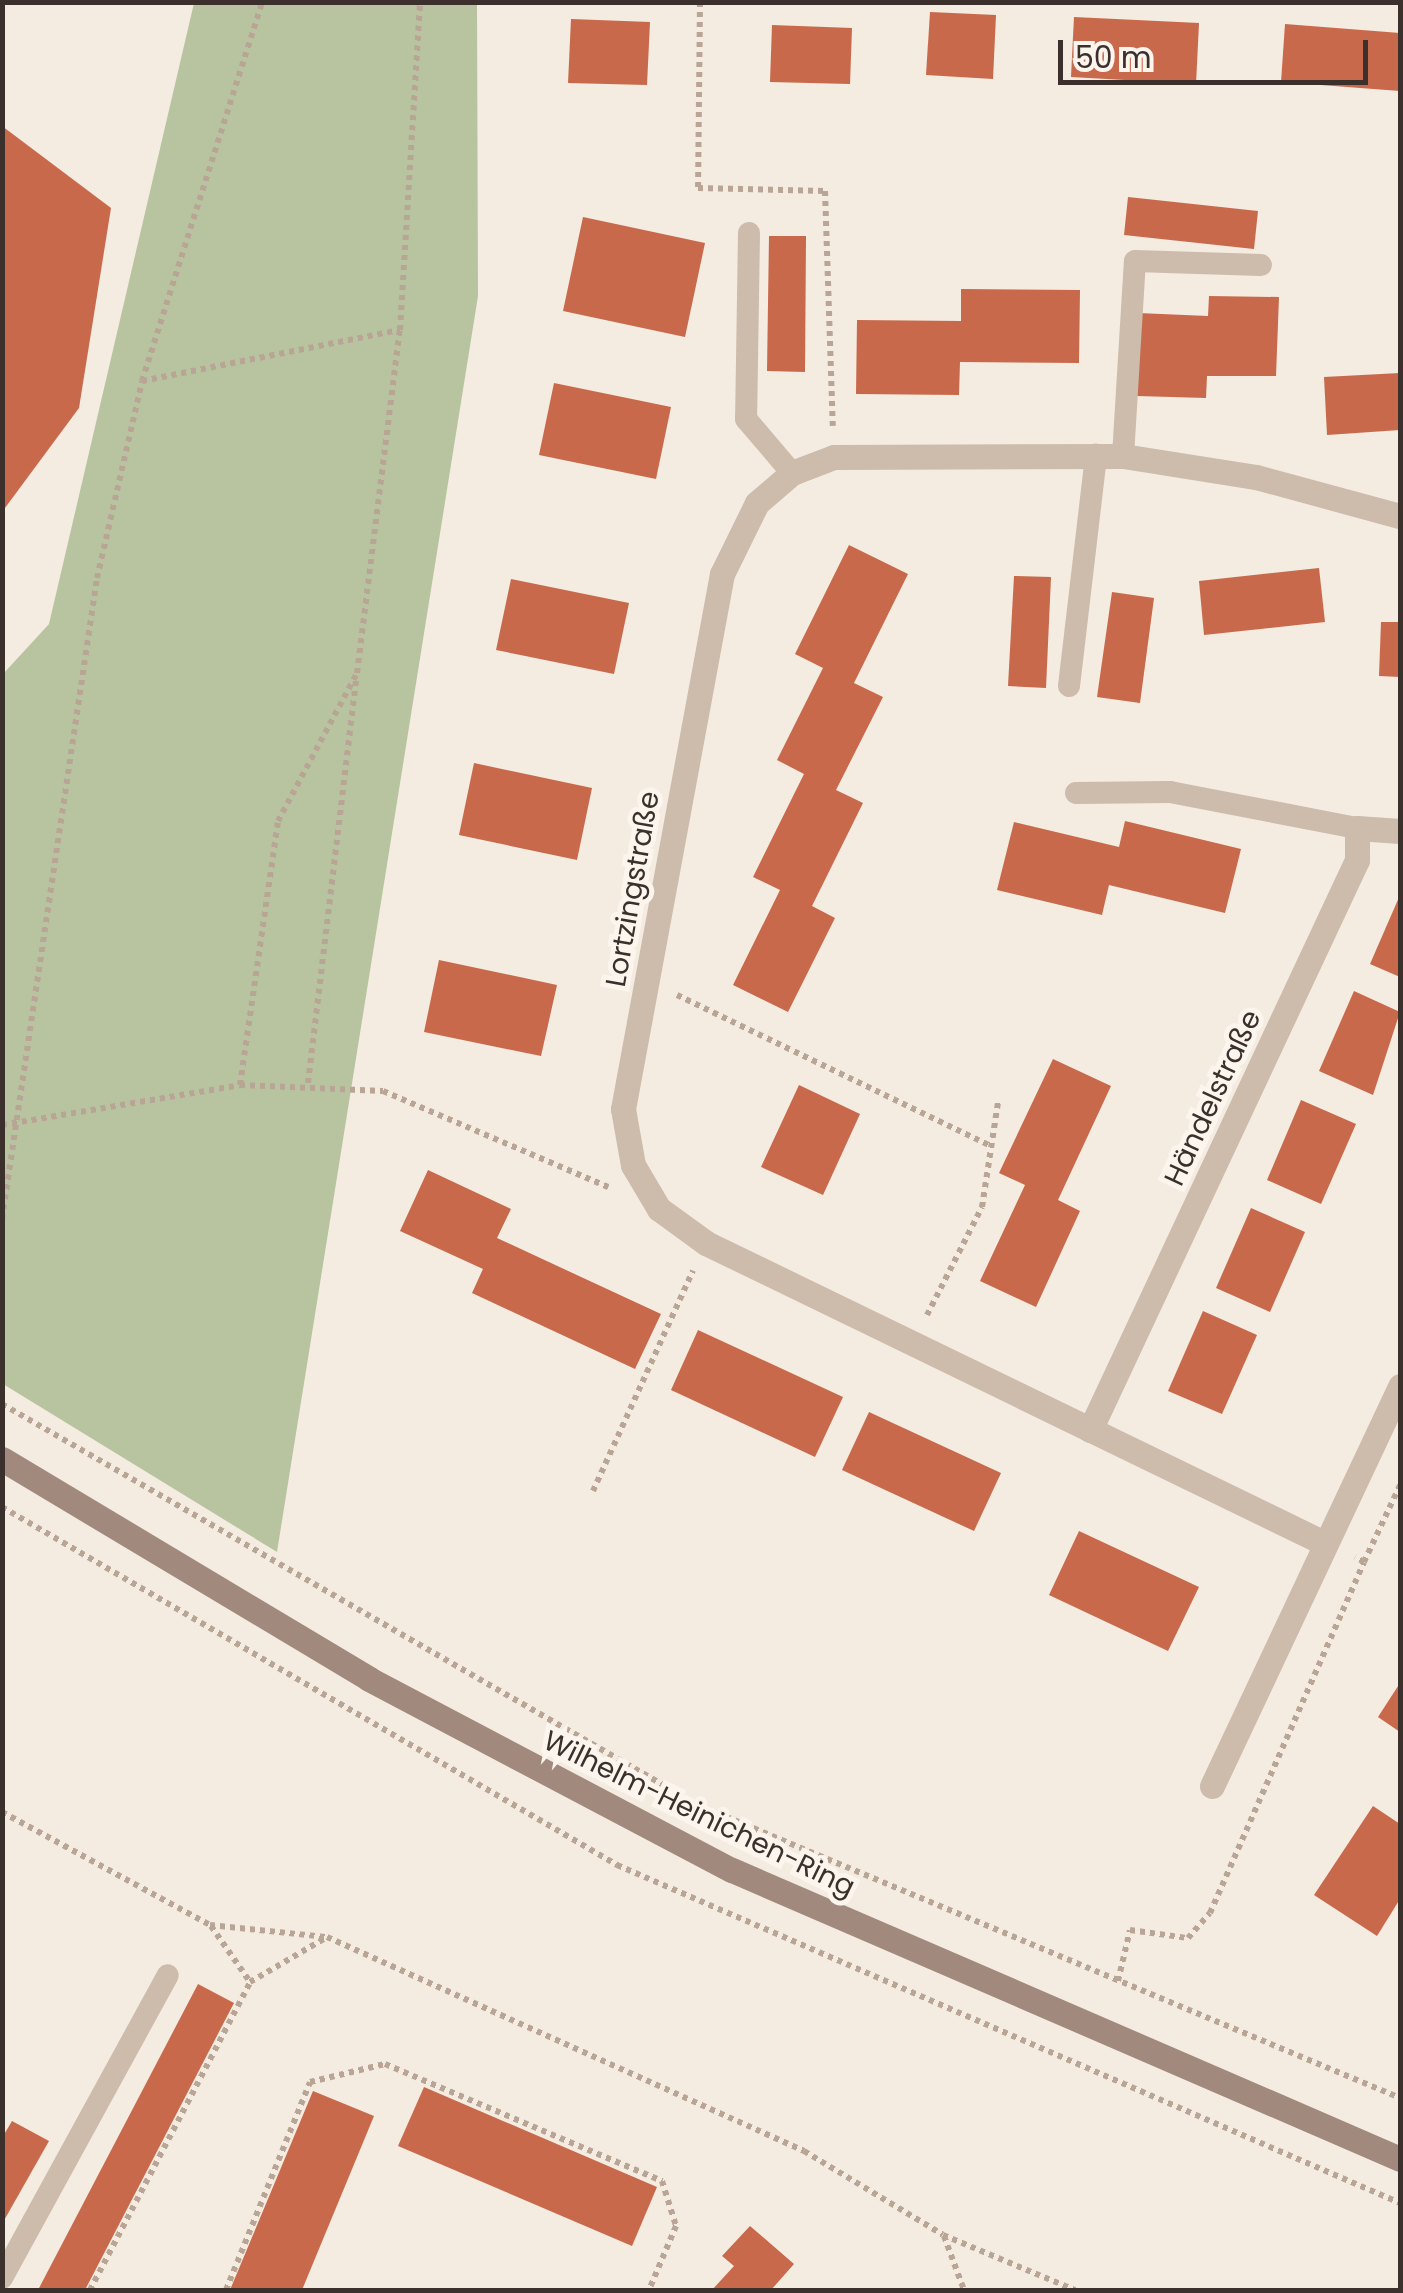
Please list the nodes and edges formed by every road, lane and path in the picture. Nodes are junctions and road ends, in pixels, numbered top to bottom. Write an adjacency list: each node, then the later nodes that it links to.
1 (262, 2): 6 (path)
2 (420, 2): 5 (path)
3 (749, 234): 9 (lane)
4 (1261, 265): 8 (lane)
5 (400, 330): 6 (path); 11 (path)
6 (142, 381): 20 (path)
7 (1096, 456): 8 (street, Lortzingstraße); 9 (street, Lortzingstraße); 12 (lane)
8 (1123, 456): 10 (street, Lortzingstraße)
9 (792, 473): 16 (street, Lortzingstraße)
10 (1400, 516)
11 (357, 673): 17 (path); 18 (path)
12 (1068, 686)
13 (1076, 793): 14 (lane)
14 (1357, 828): 15 (street); 29 (street, Händelstraße)
15 (1400, 831)
16 (647, 980): 22 (path); 23 (street, Lortzingstraße)
17 (308, 1083): 18 (path); 23 (path)
18 (240, 1086): 20 (path)
19 (998, 1102): 22 (path)
20 (24, 1118): 21 (path); 24 (path)
21 (2, 1125)
22 (991, 1146): 26 (path)
23 (660, 1209): 25 (street, Lortzingstraße)
24 (2, 1219)
25 (706, 1242): 26 (street, Lortzingstraße); 32 (path)
26 (913, 1343): 29 (street, Lortzingstraße)
27 (1400, 1386): 33 (street)
28 (2, 1404): 40 (path)
29 (1090, 1430): 33 (street, Lortzingstraße)
30 (2, 1459): 43 (main road, Wilhelm-Heinichen-Ring)
31 (1400, 1485): 34 (path)
32 (592, 1491)
33 (1322, 1542): 34 (path); 35 (street)
34 (1364, 1562): 40 (path)
35 (1212, 1786)
36 (2, 1812): 37 (path)
37 (210, 1925): 38 (path); 41 (path)
38 (326, 1937): 41 (path); 44 (path)
39 (168, 1975): 45 (lane)
40 (1118, 1981): 42 (path)
41 (250, 1982): 46 (path)
42 (1400, 2098)
43 (1400, 2160)
44 (944, 2235): 49 (path); 50 (path)
45 (2, 2278)
46 (90, 2290)
47 (226, 2290): 48 (path)
48 (650, 2290)
49 (964, 2290)
50 (1075, 2290)

